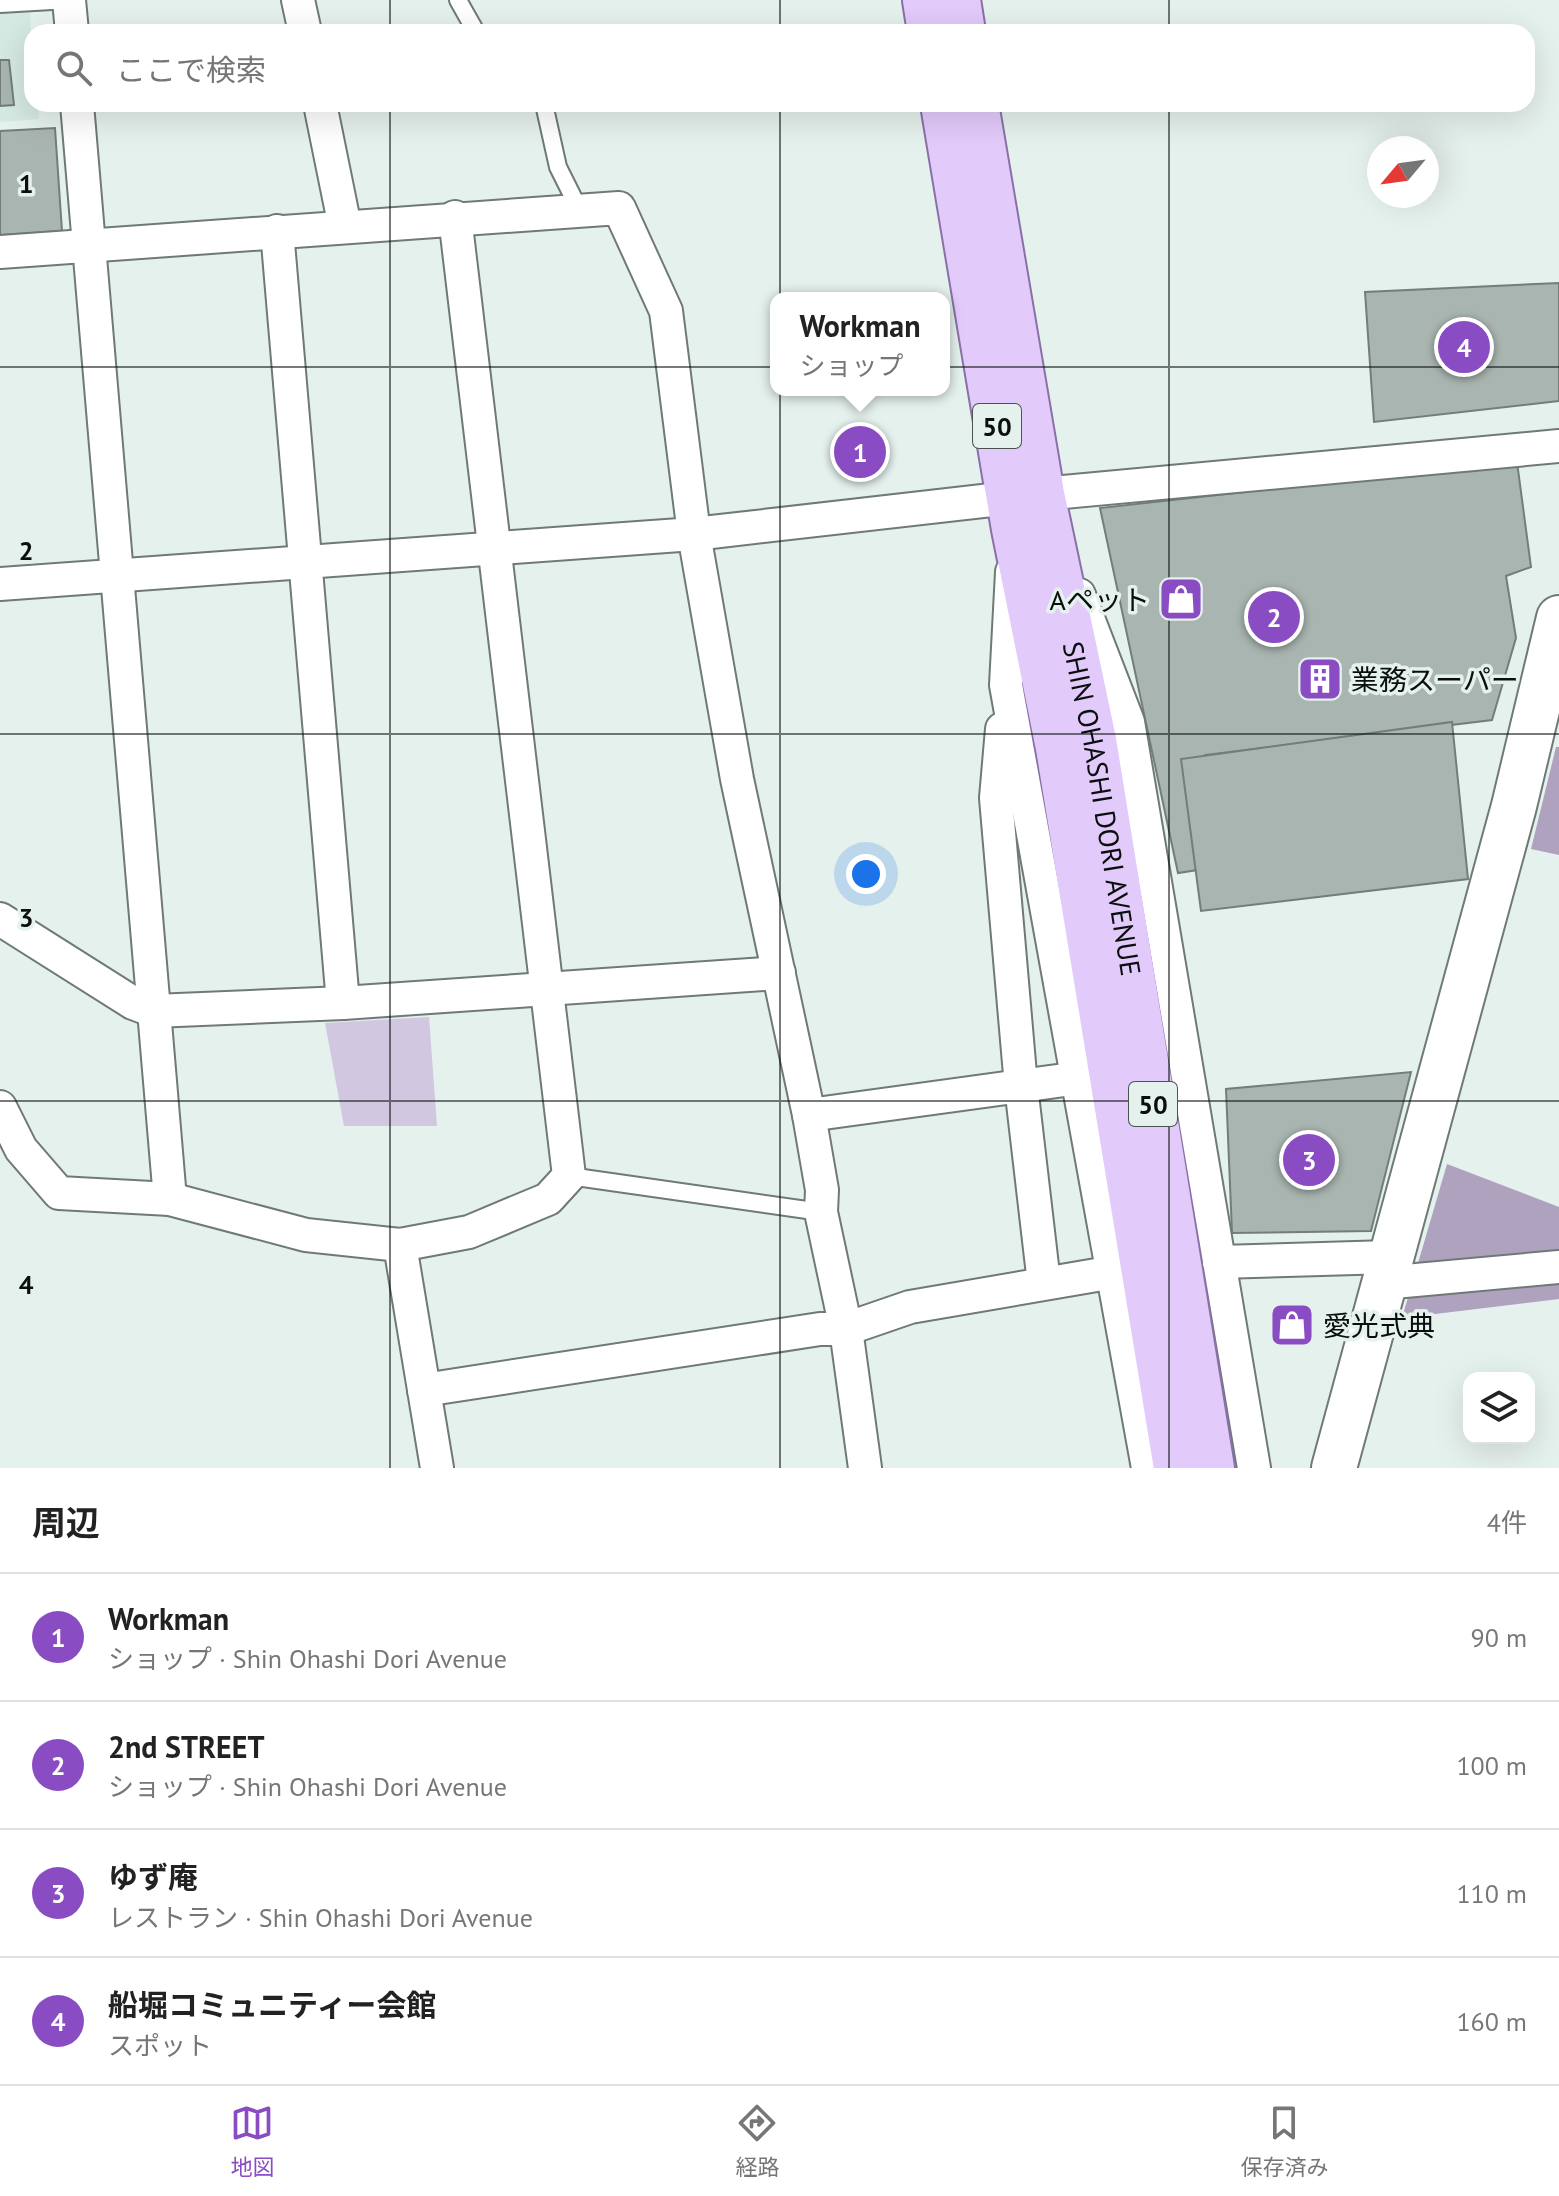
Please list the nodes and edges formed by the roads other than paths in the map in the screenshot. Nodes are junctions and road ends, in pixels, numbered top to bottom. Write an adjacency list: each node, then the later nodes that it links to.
1 (69, 0): 6 (lane); 7 (street)
2 (298, 0): 8 (street)
3 (458, 0): 9 (lane)
4 (925, 0): 10 (main road)
5 (958, 0): 11 (main road)
6 (0, 4)
7 (71, 24)
8 (303, 24)
9 (472, 24)
10 (929, 24)
11 (962, 24)
12 (78, 112): 21 (street)
13 (322, 112): 19 (street)
14 (546, 112): 17 (lane)
15 (945, 112): 24 (main road, SHIN OHASHI DORI AVENUE / 50)
16 (977, 112): 24 (main road, SHIN OHASHI DORI AVENUE / 50)
17 (579, 209): 18 (street); 25 (street)
18 (455, 217): 19 (street); 26 (street)
19 (345, 227): 20 (street)
20 (277, 231): 21 (street); 27 (street)
21 (88, 245): 22 (street); 28 (street)
22 (0, 252)
23 (1559, 446): 24 (street)
24 (1028, 510): 25 (street); 31 (street); 32 (main road, SHIN OHASHI DORI AVENUE / 50); 46 (street)
25 (694, 534): 26 (street); 34 (street)
26 (494, 547): 27 (street); 35 (street)
27 (305, 561): 28 (street); 36 (street)
28 (117, 574): 29 (street); 37 (street)
29 (0, 584)
30 (1559, 618): 48 (street)
31 (1006, 685): 38 (street); 39 (street)
32 (1076, 744): 56 (main road, SHIN OHASHI DORI AVENUE / 50); 57 (main road, SHIN OHASHI DORI AVENUE / 50)
33 (0, 919): 37 (street)
34 (779, 973): 35 (street); 41 (street)
35 (547, 989): 36 (street); 42 (street)
36 (343, 1003): 37 (street)
37 (154, 1011): 43 (street)
38 (1079, 1078): 39 (street); 49 (street)
39 (1021, 1086): 41 (street); 50 (street)
40 (0, 1107): 43 (street)
41 (809, 1115): 44 (street)
42 (569, 1176): 44 (lane); 45 (street)
43 (170, 1199): 45 (street)
44 (821, 1212): 51 (street)
45 (400, 1245): 52 (street)
46 (1219, 1262): 48 (street); 58 (street)
47 (1559, 1267): 48 (street)
48 (1387, 1270): 59 (street)
49 (1114, 1272): 50 (street); 55 (street)
50 (1044, 1283): 51 (street)
51 (846, 1329): 52 (street); 54 (street)
52 (424, 1390): 53 (street)
53 (437, 1468)
54 (865, 1468)
55 (1148, 1468)
56 (1176, 1468)
57 (1212, 1468)
58 (1254, 1468)
59 (1334, 1468)

